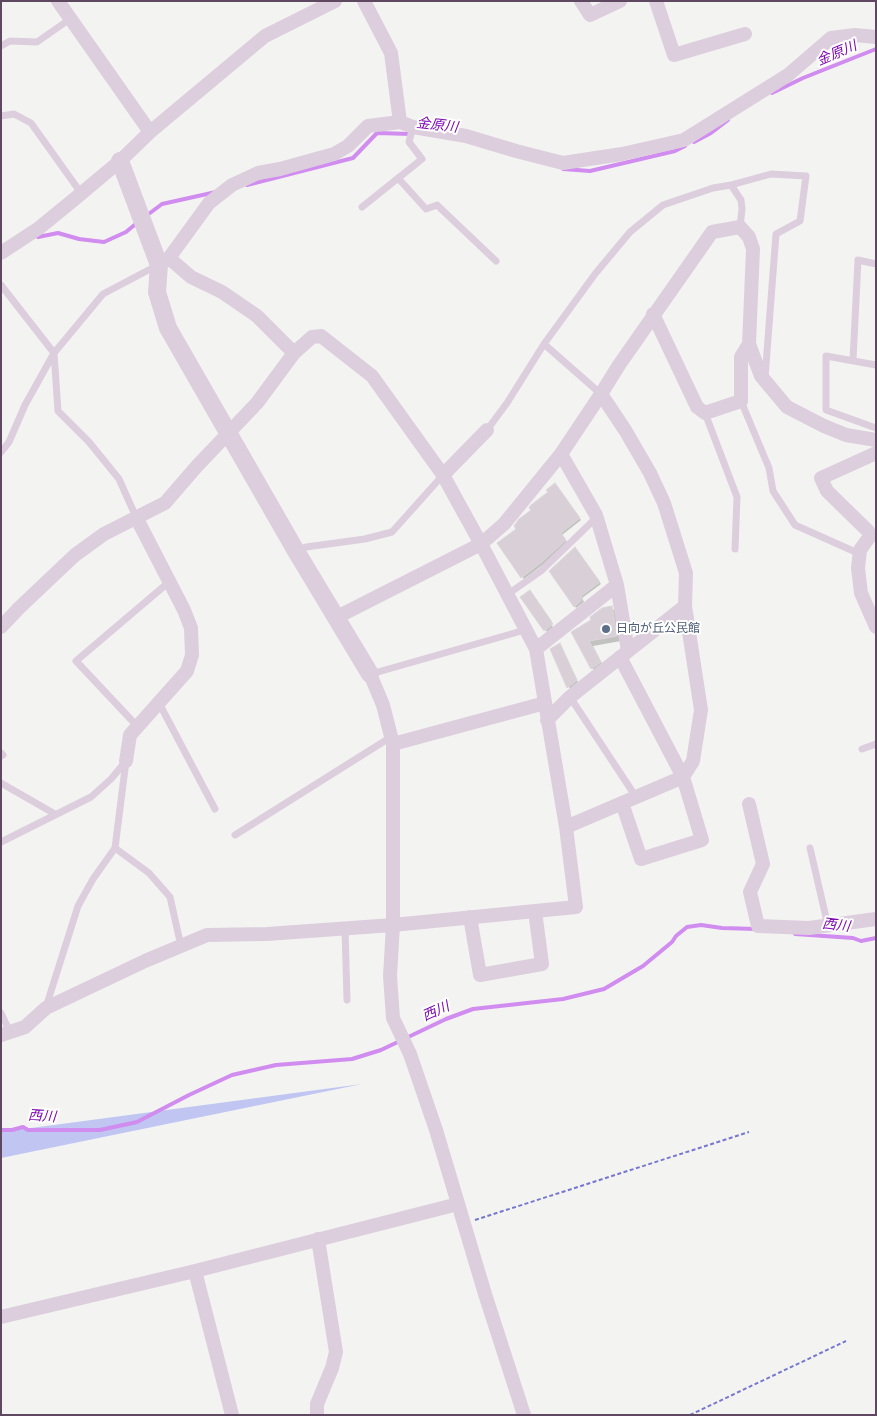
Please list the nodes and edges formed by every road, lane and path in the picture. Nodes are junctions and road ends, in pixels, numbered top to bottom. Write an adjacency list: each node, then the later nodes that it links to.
1 (58, 1): 7 (street)
2 (335, 1): 14 (street)
3 (364, 1): 12 (street)
4 (581, 1): 5 (street)
5 (620, 1)
6 (656, 1): 8 (street)
7 (70, 19): 10 (lane); 14 (street)
8 (745, 34)
9 (876, 37): 13 (street)
10 (1, 46)
11 (1, 116): 18 (lane)
12 (400, 122): 13 (street); 22 (street)
13 (413, 126): 16 (lane)
14 (150, 132): 15 (street)
15 (120, 161): 18 (street); 22 (street)
16 (398, 178): 19 (lane); 23 (lane)
17 (731, 185): 20 (lane); 27 (lane); 33 (lane)
18 (81, 194): 21 (street)
19 (362, 207)
20 (740, 227): 26 (street); 28 (street)
21 (1, 253)
22 (164, 261): 29 (lane); 30 (street); 39 (street)
23 (496, 262)
24 (876, 264): 31 (lane)
25 (1, 285): 29 (lane)
26 (654, 314): 34 (street); 36 (street)
27 (544, 344): 34 (lane); 38 (lane)
28 (749, 344): 33 (street); 35 (street)
29 (54, 353): 41 (lane); 45 (lane)
30 (294, 353): 39 (street); 44 (street)
31 (853, 360): 32 (lane); 37 (lane)
32 (876, 365)
33 (765, 381): 40 (street)
34 (601, 394): 43 (street); 55 (street)
35 (741, 401): 36 (street); 51 (lane)
36 (705, 414): 49 (lane)
37 (876, 428)
38 (487, 430): 44 (street)
39 (228, 433): 45 (street); 50 (street)
40 (876, 440)
41 (1, 452)
42 (876, 453): 47 (street)
43 (562, 454): 46 (street); 48 (street)
44 (443, 475): 48 (street); 50 (lane)
45 (136, 517): 52 (street); 57 (street)
46 (597, 517): 53 (street); 54 (lane)
47 (872, 529): 51 (street)
48 (481, 544): 54 (street); 56 (street)
49 (735, 549)
50 (296, 551): 56 (street)
51 (860, 554): 58 (street)
52 (169, 582): 64 (street); 67 (lane)
53 (616, 585): 60 (street); 61 (street)
54 (508, 594): 59 (street)
55 (685, 606): 61 (street); 72 (street)
56 (337, 617): 62 (street)
57 (1, 627)
58 (876, 627)
59 (525, 630): 60 (street); 62 (lane)
60 (536, 649): 65 (street)
61 (624, 654): 63 (street); 72 (street)
62 (370, 674): 68 (street)
63 (570, 697): 66 (street); 74 (lane)
64 (159, 703): 67 (street); 77 (lane)
65 (545, 703): 66 (street); 68 (street)
66 (547, 720): 79 (street)
67 (137, 726): 71 (street)
68 (392, 740): 80 (lane); 87 (street)
69 (876, 744): 70 (lane)
70 (862, 748)
71 (126, 761): 78 (lane); 82 (lane)
72 (683, 777): 74 (street); 75 (street)
73 (1, 783): 78 (lane)
74 (636, 797): 75 (street)
75 (622, 803): 79 (street)
76 (749, 804): 88 (street)
77 (215, 810)
78 (55, 814): 81 (lane)
79 (566, 827): 84 (street)
80 (235, 835)
81 (1, 842)
82 (115, 848): 90 (lane); 92 (lane)
83 (810, 848): 88 (lane)
84 (535, 911): 85 (street); 85 (street)
85 (470, 917): 87 (street)
86 (876, 919): 88 (street)
87 (392, 925): 89 (street); 96 (street)
88 (828, 926)
89 (345, 928): 90 (street); 91 (lane)
90 (181, 946): 92 (street)
91 (346, 1000)
92 (46, 1008): 94 (street)
93 (1, 1013): 94 (lane)
94 (6, 1033)
95 (749, 1132): 97 (path)
96 (458, 1204): 97 (street); 98 (street)
97 (463, 1224): 104 (street)
98 (318, 1239): 99 (street); 103 (street)
99 (195, 1271): 100 (street); 102 (street)
100 (1, 1317)
101 (846, 1341): 105 (path)
102 (232, 1415)
103 (317, 1415)
104 (524, 1415)
105 (690, 1415)

